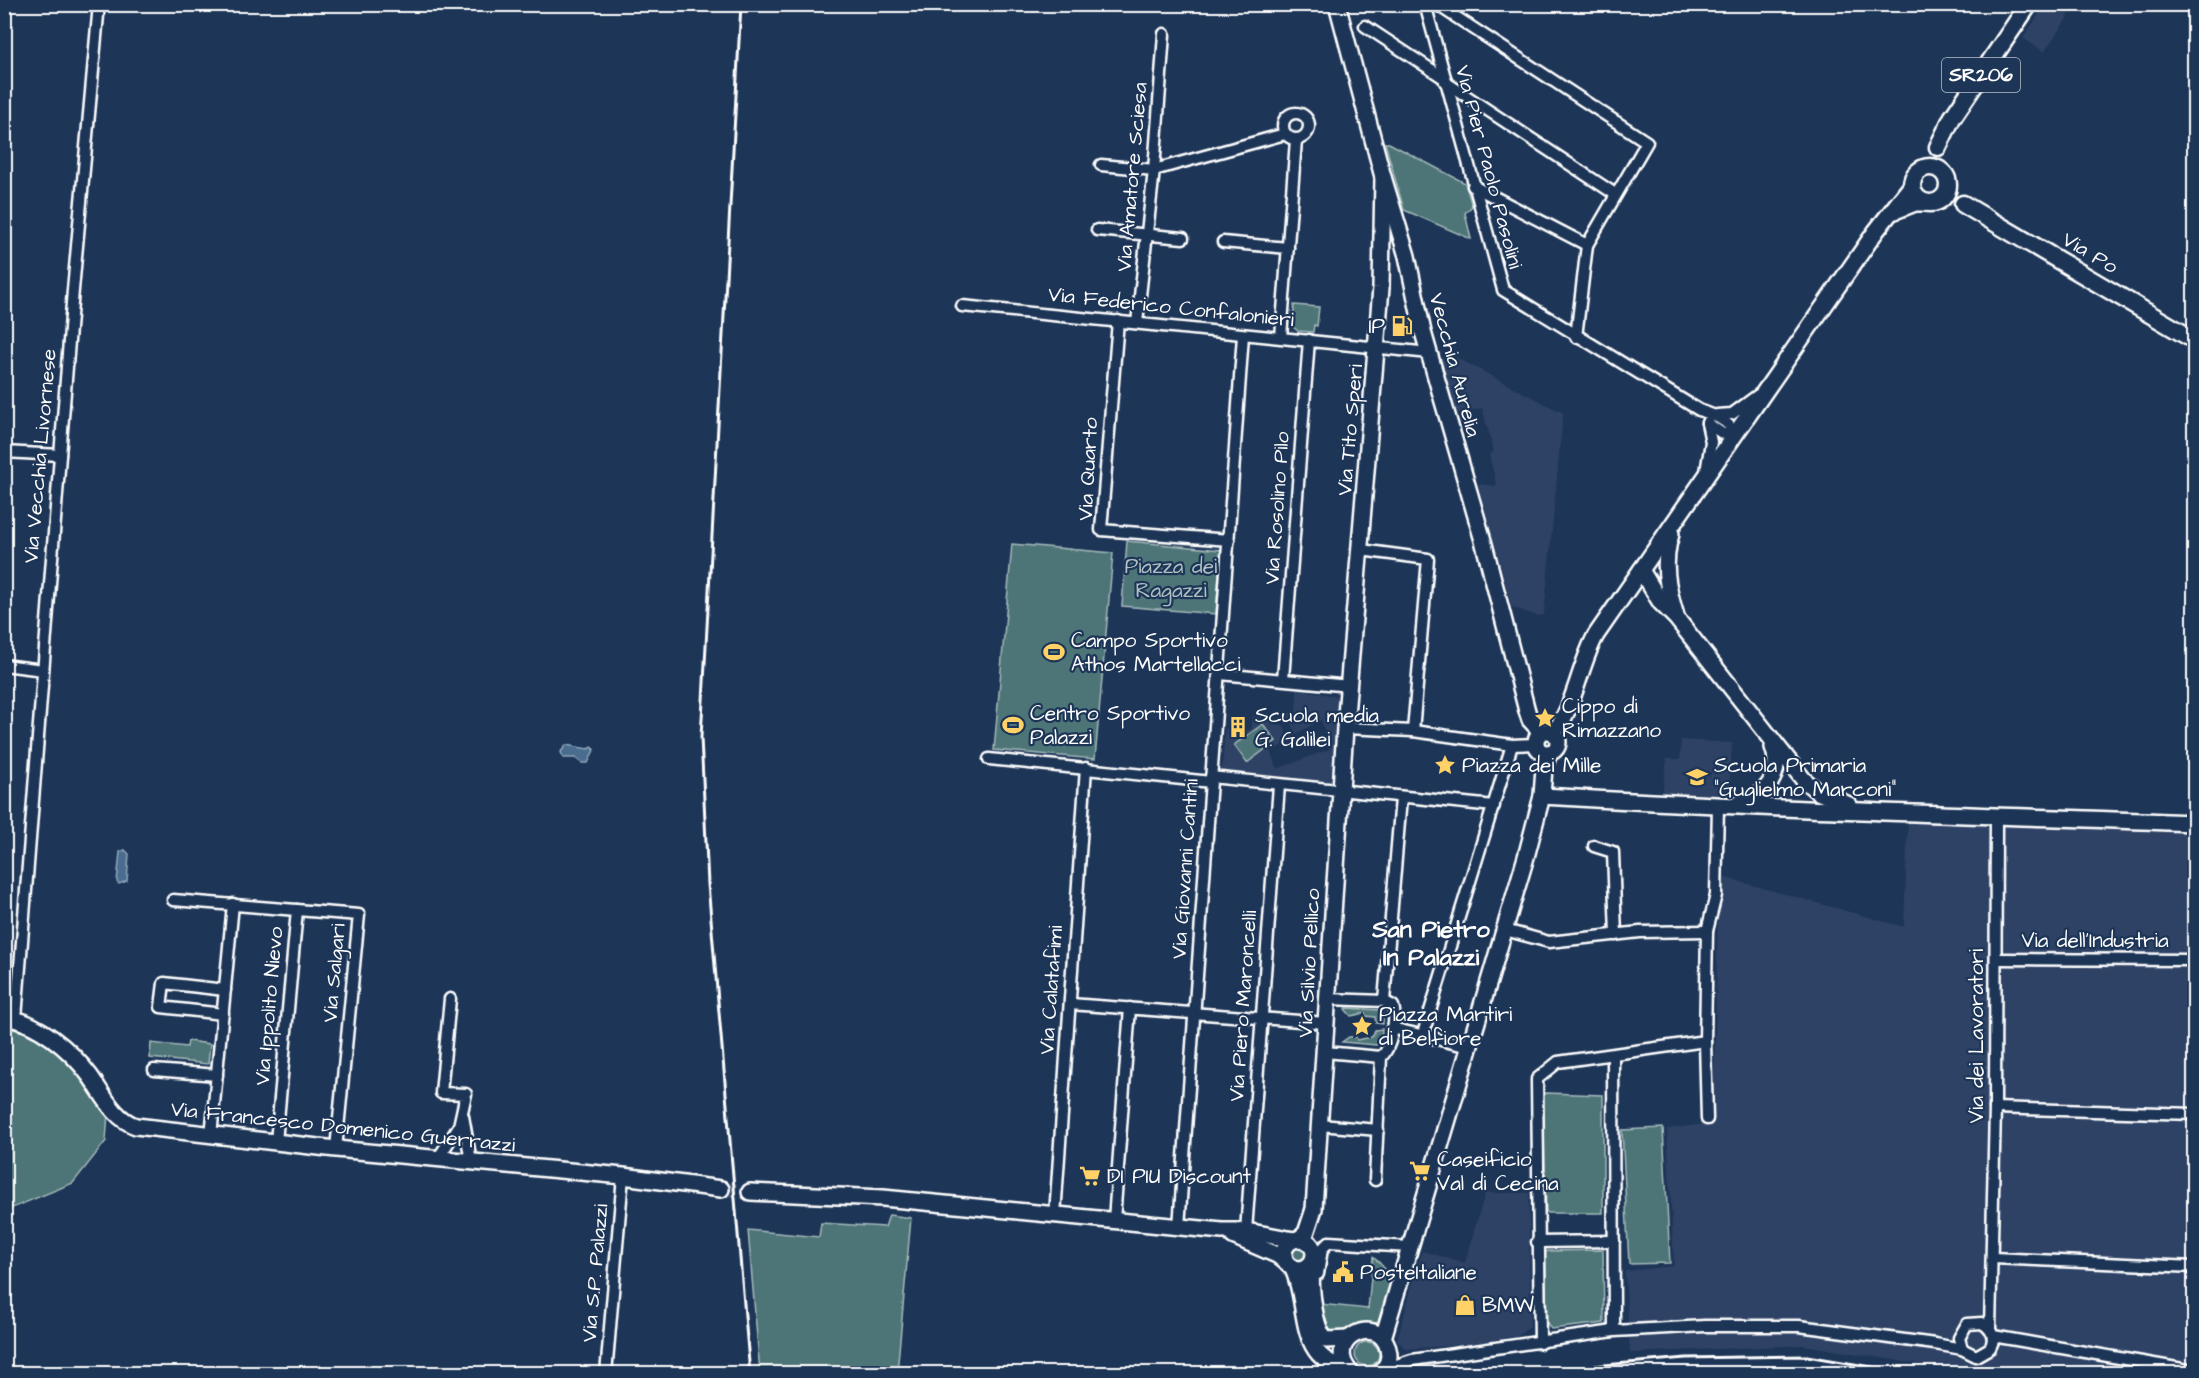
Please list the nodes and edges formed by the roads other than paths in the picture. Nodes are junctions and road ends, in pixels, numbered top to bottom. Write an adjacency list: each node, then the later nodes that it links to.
1 (99, 4): 45 (street, Via Vecchia Livornese)
2 (1337, 4): 16 (main road, Vecchia Aurelia)
3 (1425, 4): 8 (street, Via Pier Paolo Pasolini)
4 (1436, 4): 19 (street)
5 (2029, 4): 11 (main road, SR206)
6 (1365, 26): 8 (street)
7 (1164, 34): 14 (street, Via Amatore Sciesa)
8 (1445, 80): 18 (street, Via Pier Paolo Pasolini); 19 (street)
9 (1285, 134): 10 (street); 10 (street); 14 (street)
10 (1296, 140): 28 (street)
11 (1938, 147): 13 (main road, SR206); 15 (main road)
12 (1101, 165): 14 (street)
13 (1923, 168): 15 (main road); 17 (main road, SR206)
14 (1154, 170): 24 (street, Via Amatore Sciesa)
15 (1945, 176): 20 (main road); 21 (main road, Via Po)
16 (1383, 177): 29 (main road, Vecchia Aurelia); 30 (main road, Via Tito Speri)
17 (1912, 185): 20 (main road); 22 (main road)
18 (1473, 186): 27 (street); 36 (street, Via Pier Paolo Pasolini)
19 (1615, 195): 27 (street)
20 (1932, 202): 21 (main road, Via Po); 22 (main road)
21 (1963, 204): 38 (main road, Via Po)
22 (1888, 216): 41 (main road)
23 (1097, 230): 24 (street)
24 (1147, 235): 25 (street); 33 (street, Via Amatore Sciesa)
25 (1183, 238)
26 (1222, 242): 28 (street)
27 (1587, 245): 36 (street)
28 (1288, 248): 35 (street)
29 (1407, 256): 30 (main road); 40 (main road, Vecchia Aurelia)
30 (1382, 259): 39 (main road, Via Tito Speri)
31 (962, 306): 32 (street, Via Federico Confalonieri)
32 (1118, 321): 33 (street, Via Federico Confalonieri); 48 (street, Via Quarto)
33 (1137, 324): 34 (street, Via Federico Confalonieri)
34 (1243, 335): 35 (street, Via Federico Confalonieri); 48 (street, Via Giovanni Cantini)
35 (1281, 337): 37 (street, Via Federico Confalonieri)
36 (1575, 337): 42 (street, Via Pier Paolo Pasolini)
37 (1309, 340): 39 (street, Via Federico Confalonieri); 56 (street, Via Rosolino Pilo)
38 (2194, 340)
39 (1377, 346): 40 (street, Via Federico Confalonieri); 49 (main road, Via Tito Speri)
40 (1430, 353): 60 (main road, Vecchia Aurelia)
41 (1767, 388): 42 (street); 43 (main road)
42 (1710, 419): 43 (street); 46 (street)
43 (1735, 434): 46 (main road)
44 (4, 452): 45 (street)
45 (60, 455): 54 (street, Via Vecchia Livornese)
46 (1704, 480): 47 (main road)
47 (1675, 521): 50 (main road); 51 (main road)
48 (1229, 540): 55 (street, Via Giovanni Cantini)
49 (1361, 550): 57 (main road, Via Tito Speri); 59 (street)
50 (1642, 569): 51 (main road); 52 (main road); 60 (main road)
51 (1668, 590): 52 (main road)
52 (1677, 619): 61 (main road)
53 (4, 665): 54 (street)
54 (43, 670): 92 (street, Via Vecchia Livornese)
55 (1220, 674): 56 (street); 65 (street, Via Giovanni Cantini)
56 (1283, 679): 57 (street)
57 (1350, 686): 58 (main road, Via Silvio Pellico)
58 (1345, 728): 59 (street); 67 (main road, Via Silvio Pellico)
59 (1413, 731): 62 (street)
60 (1543, 736): 62 (street); 68 (main road, Vecchia Aurelia)
61 (1770, 739): 71 (main road); 72 (main road)
62 (1512, 745): 70 (street)
63 (989, 759): 64 (street)
64 (1086, 768): 65 (street); 88 (street, Via Calatafimi)
65 (1211, 779): 66 (street); 90 (street, Via Giovanni Cantini)
66 (1279, 785): 67 (street); 93 (street, Via Piero Maroncelli)
67 (1341, 792): 69 (street); 86 (main road, Via Silvio Pellico)
68 (1542, 796): 71 (main road); 79 (main road, Vecchia Aurelia)
69 (1401, 798): 70 (street); 87 (street)
70 (1494, 806): 96 (street)
71 (1718, 807): 72 (main road); 80 (street)
72 (1858, 809): 73 (main road)
73 (1996, 815): 74 (main road); 82 (street, Via dei Lavoratori)
74 (2194, 823)
75 (1594, 846): 81 (street)
76 (173, 900): 77 (street, Via Salgari)
77 (233, 904): 78 (street, Via Salgari); 84 (street)
78 (297, 910): 111 (street, Via Ippolito Nievo); 112 (street, Via Salgari)
79 (1504, 930): 81 (street); 98 (main road, Vecchia Aurelia)
80 (1707, 931): 81 (street); 97 (street)
81 (1616, 935)
82 (1996, 959): 83 (street, Via dell'Industria); 104 (street, Via dei Lavoratori)
83 (2194, 960)
84 (225, 990): 91 (street); 91 (street)
85 (450, 999): 106 (street)
86 (1328, 999): 87 (street); 94 (main road, Via Silvio Pellico)
87 (1384, 1001): 95 (street)
88 (1070, 1004): 89 (street); 119 (street, Via Calatafimi)
89 (1130, 1008): 90 (street); 120 (street)
90 (1195, 1013): 93 (street); 121 (street, Via Giovanni Cantini)
91 (223, 1014): 103 (street)
92 (10, 1018): 110 (main road, Via Francesco Domenico Guerrazzi)
93 (1261, 1018): 94 (street); 123 (street, Via Piero Maroncelli)
94 (1326, 1023): 99 (main road, Via Silvio Pellico)
95 (1392, 1028): 96 (street); 101 (street)
96 (1423, 1034): 98 (street)
97 (1706, 1041): 100 (street); 107 (street)
98 (1469, 1047): 127 (main road, Vecchia Aurelia)
99 (1325, 1052): 101 (street); 108 (main road, Via Silvio Pellico)
100 (1613, 1054): 125 (street); 126 (street)
101 (1381, 1057): 109 (street)
102 (154, 1070): 103 (street)
103 (217, 1075): 110 (street)
104 (1995, 1108): 105 (street); 128 (street, Via dei Lavoratori)
105 (2194, 1114)
106 (463, 1116): 113 (street); 114 (street)
107 (1707, 1119)
108 (1320, 1125): 109 (street); 124 (main road, Via Silvio Pellico)
109 (1378, 1130): 116 (street)
110 (211, 1136): 111 (main road, Via Francesco Domenico Guerrazzi)
111 (276, 1142): 112 (main road, Via Francesco Domenico Guerrazzi)
112 (336, 1149): 113 (main road, Via Francesco Domenico Guerrazzi)
113 (439, 1157): 114 (main road, Via Francesco Domenico Guerrazzi)
114 (471, 1161): 115 (main road, Via Francesco Domenico Guerrazzi)
115 (623, 1176): 117 (main road, Via Francesco Domenico Guerrazzi); 150 (street, Via S.P. Palazzi)
116 (1375, 1180)
117 (721, 1189)
118 (750, 1192): 119 (main road)
119 (1055, 1215): 120 (main road)
120 (1114, 1220): 121 (main road)
121 (1179, 1227): 122 (main road)
122 (1222, 1231): 123 (main road); 130 (main road)
123 (1246, 1231): 124 (main road)
124 (1297, 1240): 129 (main road); 130 (main road)
125 (1614, 1240): 126 (street); 136 (street)
126 (1538, 1242): 141 (street)
127 (1409, 1247): 132 (street); 143 (main road, Vecchia Aurelia)
128 (1993, 1258): 131 (street); 133 (street, Via dei Lavoratori)
129 (1313, 1261): 130 (main road); 132 (main road)
130 (1290, 1265): 135 (main road)
131 (2194, 1267)
132 (1312, 1284): 139 (main road)
133 (1992, 1303): 134 (street); 138 (street, Via dei Lavoratori)
134 (1972, 1322): 137 (street); 138 (street)
135 (1305, 1330): 147 (main road); 151 (main road)
136 (1614, 1331): 141 (street); 142 (street)
137 (1960, 1332): 142 (street); 145 (street)
138 (1992, 1332): 140 (street); 144 (street)
139 (1348, 1339): 143 (main road); 147 (main road)
140 (2010, 1340): 144 (street); 149 (street)
141 (1540, 1343): 146 (street)
142 (1935, 1344): 145 (street)
143 (1386, 1345): 146 (street); 148 (main road, Vecchia Aurelia)
144 (1990, 1348): 145 (street)
145 (1962, 1349)
146 (1412, 1360): 148 (street)
147 (1349, 1371)
148 (1382, 1371)
149 (2194, 1371)
150 (606, 1374)
151 (1329, 1374)

